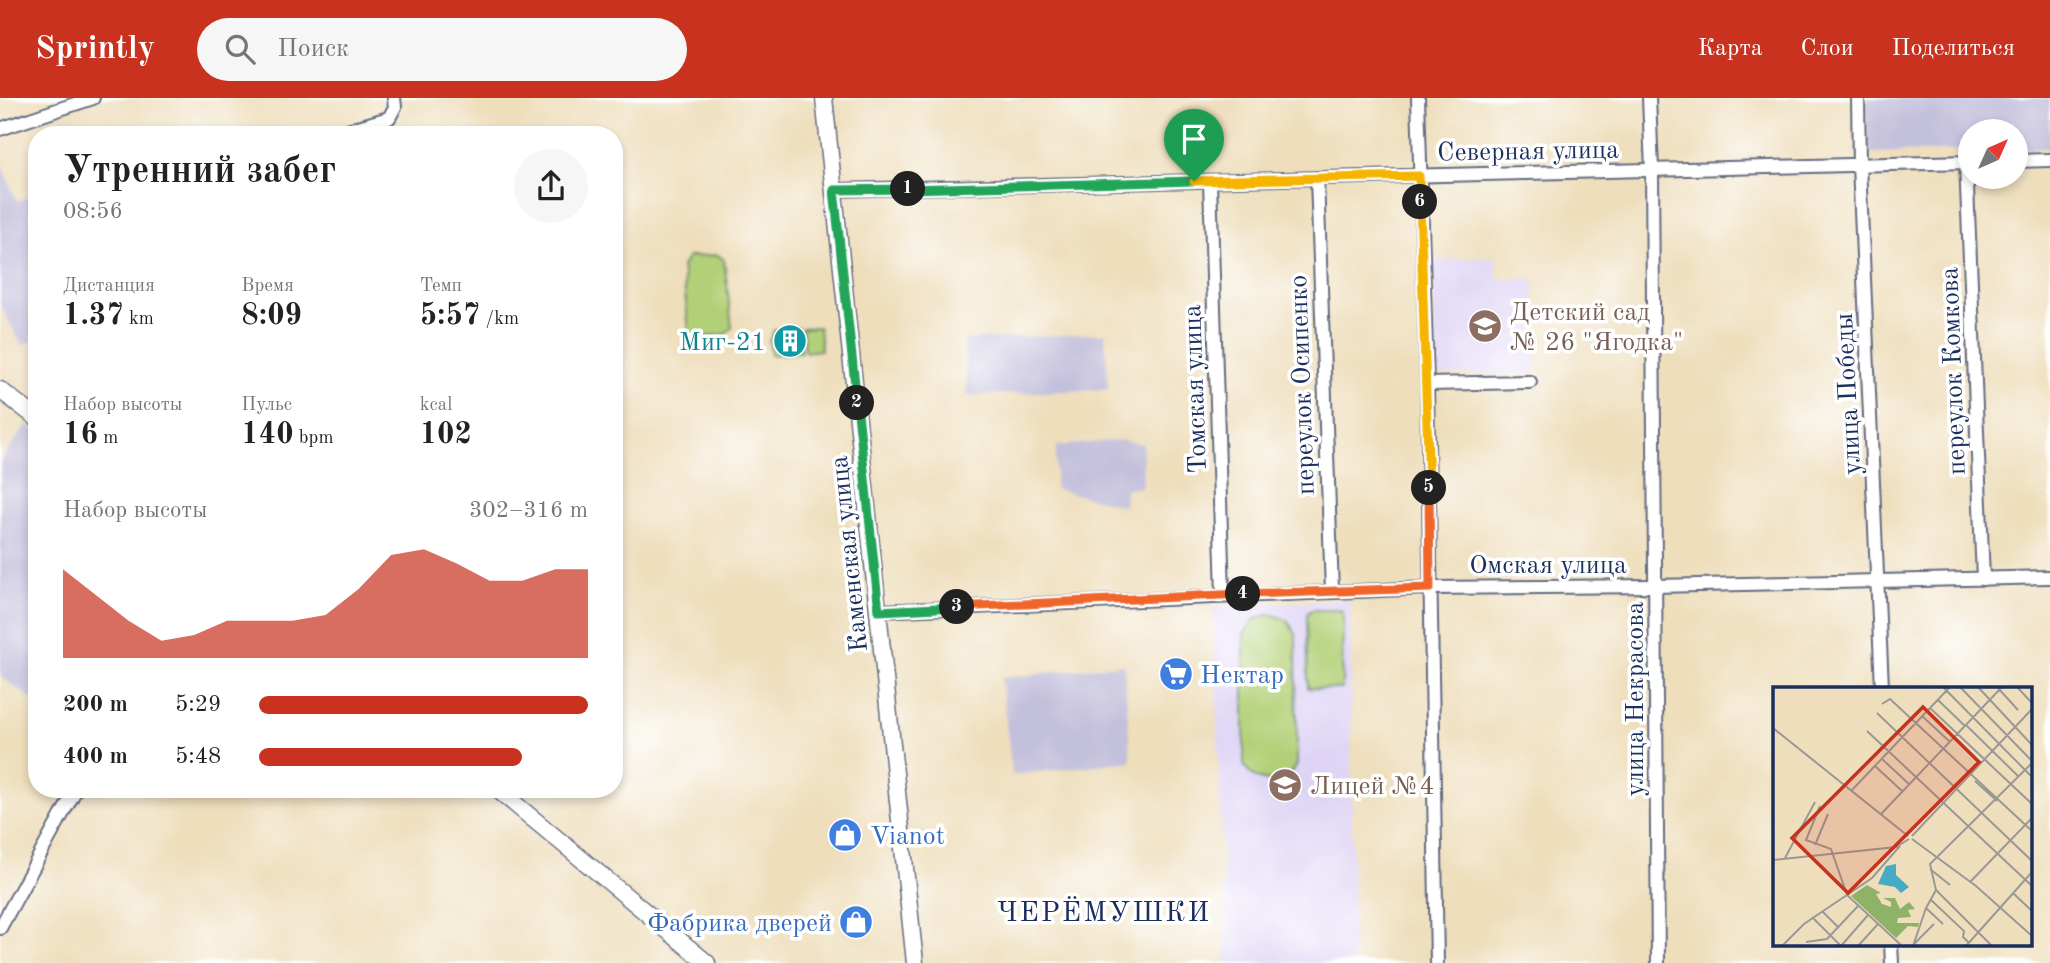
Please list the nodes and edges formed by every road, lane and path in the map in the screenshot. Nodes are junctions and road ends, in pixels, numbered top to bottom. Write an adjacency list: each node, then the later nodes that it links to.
1 (93, 98): 8 (street)
2 (394, 98): 7 (street)
3 (824, 98): 18 (main road, Каменская улица)
4 (1418, 98): 14 (street)
5 (1649, 98): 13 (street, улица Некрасова)
6 (1858, 98): 12 (street, улица Победы)
7 (361, 126)
8 (0, 129)
9 (2050, 160): 10 (street)
10 (2028, 161)
11 (1958, 162): 12 (street, Северная улица)
12 (1859, 165): 13 (street, Северная улица); 25 (street, улица Победы)
13 (1652, 170): 14 (street, Северная улица); 26 (street, улица Некрасова)
14 (1419, 176): 15 (street, Северная улица); 20 (street)
15 (1317, 178): 16 (street, Северная улица); 28 (street, переулок Осипенко)
16 (1210, 181): 18 (street, Северная улица); 29 (street, Томская улица)
17 (1969, 189): 24 (street, переулок Комкова)
18 (834, 190): 30 (main road, Каменская улица)
19 (1530, 382): 20 (street)
20 (1427, 384): 27 (street)
21 (0, 390): 22 (main road)
22 (28, 411)
23 (2050, 577): 24 (street, Омская улица)
24 (1983, 579): 25 (street, Омская улица)
25 (1878, 581): 26 (street, Омская улица); 31 (street, улица Победы)
26 (1656, 586): 27 (street, Омская улица); 38 (street, улица Некрасова)
27 (1430, 588): 28 (street, Омская улица); 37 (street)
28 (1332, 591): 29 (street, Омская улица)
29 (1223, 595): 30 (street, Омская улица)
30 (879, 611): 36 (main road, Каменская улица)
31 (1882, 687)
32 (71, 798): 34 (street)
33 (508, 798): 35 (main road)
34 (0, 928)
35 (707, 963)
36 (915, 963)
37 (1437, 963)
38 (1658, 963)

